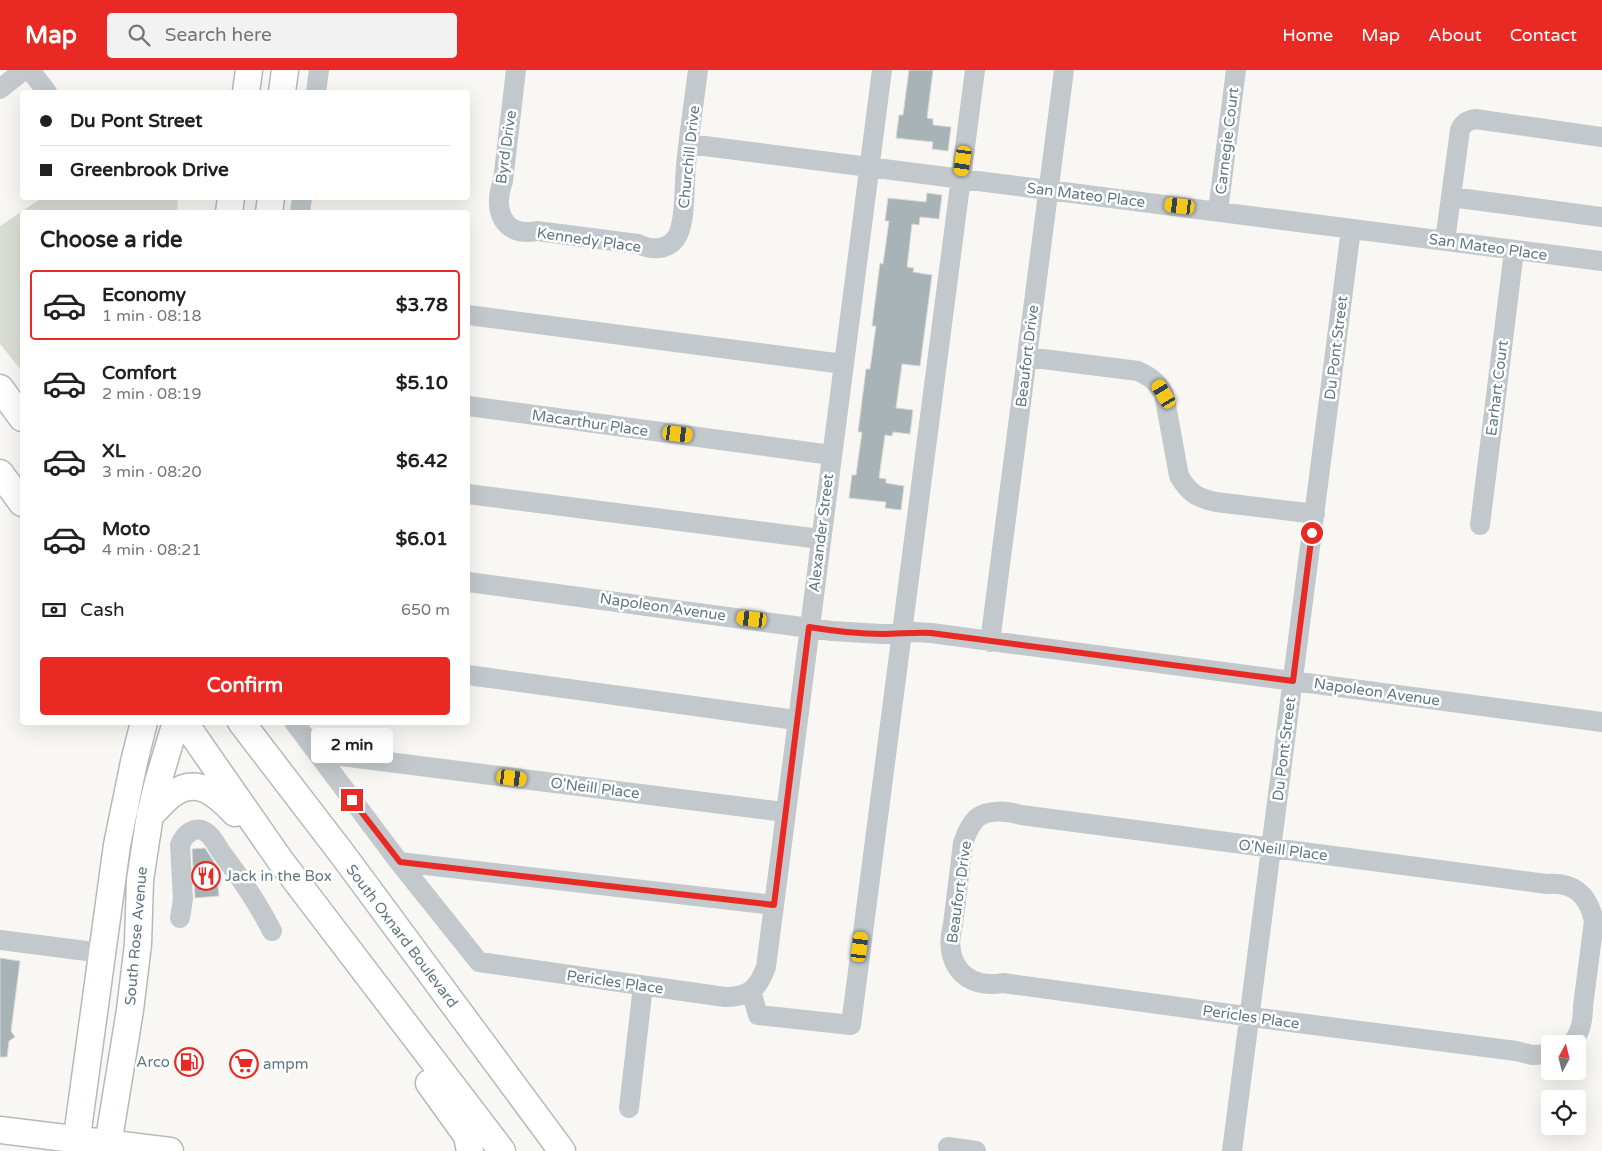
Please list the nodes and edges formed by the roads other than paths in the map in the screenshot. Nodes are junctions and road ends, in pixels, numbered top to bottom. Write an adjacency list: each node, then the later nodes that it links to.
1 (24, 70): 12 (street)
2 (30, 70): 13 (street)
3 (249, 70): 14 (main road)
4 (285, 70): 15 (main road)
5 (319, 70): 16 (street)
6 (516, 70): 25 (street, Byrd Drive)
7 (698, 70): 18 (street, Churchill Drive)
8 (882, 70): 19 (street, Alexander Street)
9 (975, 70): 20 (street)
10 (1064, 70): 21 (street, Beaufort Drive)
11 (1236, 70): 23 (street, Carnegie Court)
12 (0, 89)
13 (45, 90)
14 (246, 90)
15 (282, 90)
16 (316, 90)
17 (1602, 136): 22 (street)
18 (689, 144): 19 (street, San Mateo Place); 28 (street, Churchill Drive)
19 (869, 167): 20 (street, San Mateo Place); 33 (street, Alexander Street)
20 (961, 179): 21 (street, San Mateo Place); 46 (street)
21 (1048, 190): 23 (street, San Mateo Place); 32 (street, Beaufort Drive)
22 (1451, 197): 24 (street); 27 (street)
23 (1218, 211): 26 (street, San Mateo Place)
24 (1602, 216)
25 (506, 223): 28 (street, Kennedy Place)
26 (1351, 229): 27 (street, San Mateo Place); 41 (street, Du Pont Street)
27 (1445, 241): 29 (street, San Mateo Place)
28 (672, 242)
29 (1514, 250): 30 (street, San Mateo Place); 42 (street, Earhart Court)
30 (1602, 257)
31 (470, 315): 33 (street)
32 (1027, 357): 41 (street); 47 (street, Beaufort Drive)
33 (843, 364): 37 (street, Alexander Street)
34 (0, 388): 36 (main road)
35 (470, 406): 37 (street, Macarthur Place)
36 (20, 415)
37 (831, 455): 43 (street, Alexander Street)
38 (0, 473): 40 (main road)
39 (470, 494): 43 (street)
40 (20, 500)
41 (1315, 514): 49 (street, Du Pont Street)
42 (1480, 525)
43 (820, 539): 45 (street, Alexander Street)
44 (470, 582): 45 (street, Napoleon Avenue)
45 (809, 627): 46 (street, Napoleon Avenue); 50 (street, Alexander Street)
46 (901, 634): 47 (street, Napoleon Avenue); 74 (street)
47 (990, 642): 49 (street, Napoleon Avenue)
48 (470, 675): 50 (street)
49 (1293, 681): 51 (street, Napoleon Avenue); 63 (street, Du Pont Street)
50 (796, 720): 59 (street, Alexander Street)
51 (1602, 722)
52 (124, 725): 62 (main road)
53 (143, 725): 62 (main road, South Rose Avenue)
54 (175, 725): 60 (main road, South Rose Avenue)
55 (186, 725): 64 (main road)
56 (243, 725): 78 (main road, South Oxnard Boulevard)
57 (296, 725): 58 (street)
58 (317, 753): 59 (street, O'Neill Place); 65 (street)
59 (784, 812): 66 (street, Alexander Street)
60 (150, 815): 64 (main road); 82 (main road, South Rose Avenue)
61 (977, 818): 63 (street, O'Neill Place); 72 (street, Beaufort Drive)
62 (117, 845): 71 (main road, South Rose Avenue)
63 (1271, 849): 75 (street, Du Pont Street); 76 (street, O'Neill Place)
64 (280, 860): 70 (main road)
65 (400, 862): 66 (street); 73 (street, Pericles Place)
66 (774, 905): 74 (street, Alexander Street)
67 (180, 918): 68 (street)
68 (272, 931)
69 (0, 940): 71 (street)
70 (346, 946): 85 (main road); 86 (main road)
71 (102, 953): 81 (main road, South Rose Avenue)
72 (957, 967): 75 (street, Pericles Place)
73 (643, 986): 74 (street, Pericles Place); 79 (street)
74 (751, 991)
75 (1249, 1016): 77 (street, Pericles Place); 90 (street, Du Pont Street)
76 (1578, 1035)
77 (1541, 1054)
78 (516, 1089): 87 (main road, South Oxnard Boulevard); 88 (main road)
79 (629, 1108)
80 (0, 1130): 81 (main road)
81 (76, 1145): 82 (main road)
82 (107, 1147): 84 (main road)
83 (948, 1147): 89 (street)
84 (170, 1151)
85 (470, 1151)
86 (502, 1151)
87 (562, 1151)
88 (574, 1151)
89 (976, 1151)
90 (1232, 1151)

